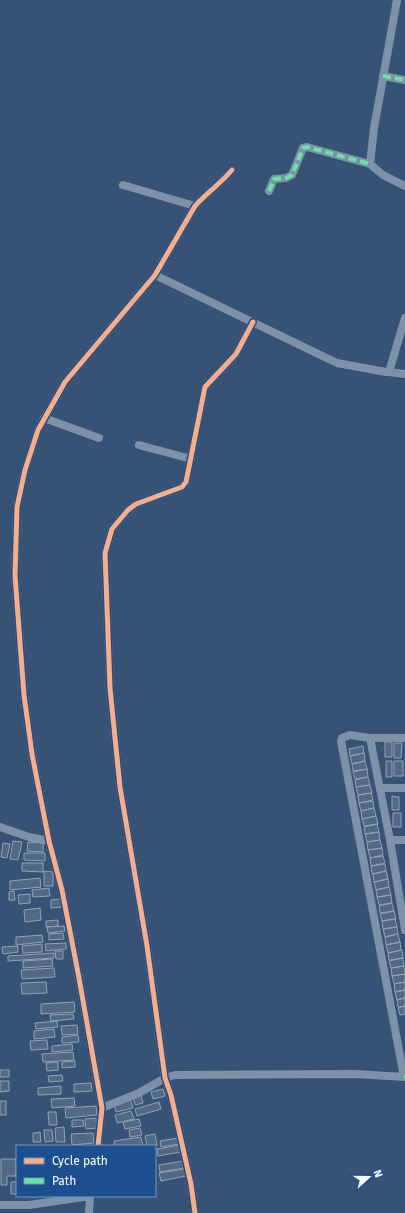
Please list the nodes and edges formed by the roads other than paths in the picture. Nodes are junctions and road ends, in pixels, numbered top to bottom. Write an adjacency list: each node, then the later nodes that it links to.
1 (397, 0): 2 (street)
2 (383, 76): 3 (street); 4 (street)
3 (405, 80)
4 (370, 164): 7 (street); 8 (street)
5 (232, 170): 9 (street)
6 (123, 185): 9 (street)
7 (405, 186)
8 (269, 191)
9 (195, 206): 10 (street)
10 (155, 275): 11 (street); 15 (street)
11 (253, 322): 13 (street); 18 (street)
12 (404, 323): 13 (street)
13 (389, 372): 14 (street)
14 (405, 374)
15 (44, 418): 16 (street); 26 (street)
16 (99, 438)
17 (139, 445): 18 (street)
18 (191, 459): 31 (street)
19 (370, 738): 20 (street); 21 (street); 29 (street)
20 (405, 738)
21 (380, 788): 22 (street); 24 (street)
22 (405, 788)
23 (0, 826): 26 (street)
24 (390, 840): 25 (street); 27 (street)
25 (405, 840)
26 (49, 841): 32 (street)
27 (402, 891): 28 (street)
28 (405, 930)
29 (401, 1042): 30 (street)
30 (405, 1077): 31 (street)
31 (165, 1078): 32 (street); 38 (street)
32 (102, 1108): 33 (street)
33 (98, 1145)
34 (84, 1197): 36 (street)
35 (90, 1197): 37 (street)
36 (0, 1205)
37 (89, 1213)
38 (195, 1213)

